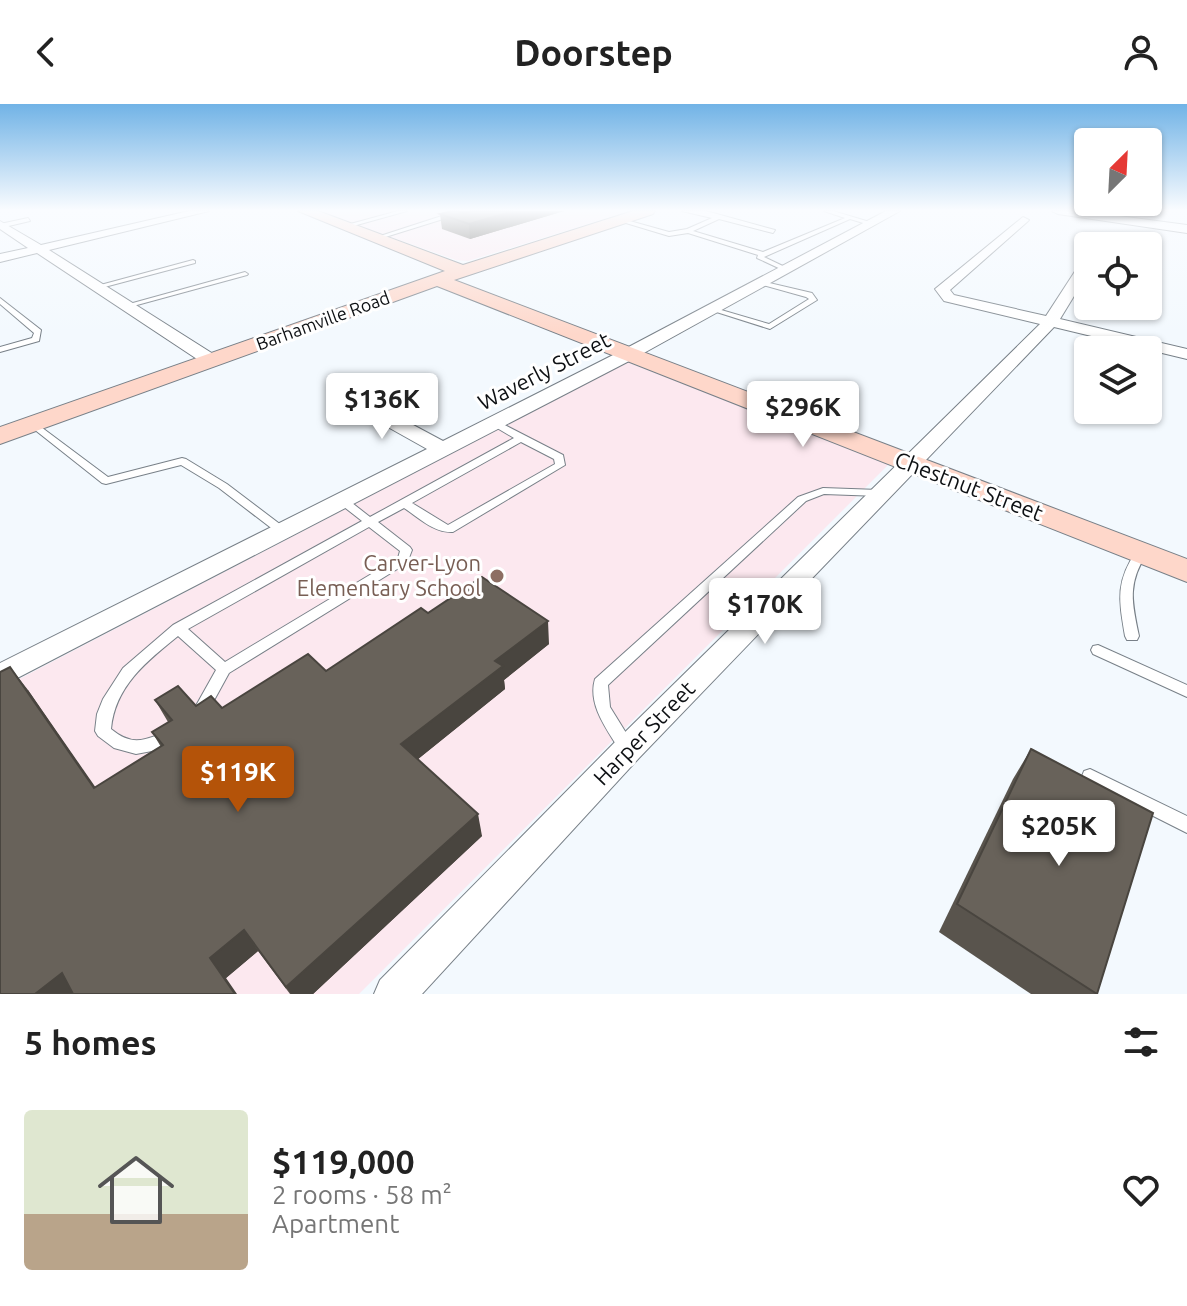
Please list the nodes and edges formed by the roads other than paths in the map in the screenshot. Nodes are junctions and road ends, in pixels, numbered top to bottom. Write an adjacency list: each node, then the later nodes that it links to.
1 (24, 253): 10 (street)
2 (44, 253): 18 (street)
3 (414, 253): 13 (street)
4 (519, 253): 13 (street, Barhamville Road)
5 (758, 253): 9 (lane)
6 (767, 253): 9 (lane)
7 (815, 253): 12 (street, Waverly Street)
8 (985, 253): 22 (street)
9 (763, 254): 12 (lane)
10 (0, 258)
11 (193, 262): 18 (lane)
12 (785, 269): 16 (street, Waverly Street)
13 (462, 271): 15 (street, Barhamville Road)
14 (245, 274): 20 (lane)
15 (437, 280): 25 (street, Chestnut Street); 26 (street, Barhamville Road)
16 (761, 283): 21 (street, Waverly Street); 21 (lane)
17 (1074, 284): 22 (street, Harper Street)
18 (97, 287): 20 (street)
19 (0, 300): 23 (lane)
20 (126, 306): 26 (street)
21 (711, 309): 25 (street, Waverly Street)
22 (1049, 324): 24 (street); 33 (street, Harper Street)
23 (0, 350)
24 (1187, 354)
25 (627, 355): 28 (street, Waverly Street); 33 (street, Chestnut Street)
26 (212, 361): 29 (street, Barhamville Road)
27 (342, 394): 32 (street)
28 (495, 423): 31 (lane); 32 (street, Waverly Street)
29 (33, 424): 30 (street, Barhamville Road); 38 (lane)
30 (0, 436)
31 (521, 438): 36 (lane); 36 (lane)
32 (443, 449): 35 (street, Waverly Street)
33 (909, 462): 34 (street, Harper Street); 39 (street, Chestnut Street)
34 (879, 493): 49 (street, Harper Street); 49 (lane)
35 (343, 501): 37 (lane); 38 (street, Waverly Street)
36 (403, 502): 37 (lane)
37 (369, 521): 41 (lane); 44 (lane)
38 (283, 531): 45 (street, Waverly Street)
39 (1141, 553): 40 (street, Chestnut Street); 42 (lane)
40 (1187, 571)
41 (178, 628): 44 (lane); 48 (lane)
42 (1132, 636)
43 (1098, 650): 46 (lane)
44 (224, 669): 47 (lane)
45 (0, 676)
46 (1187, 691)
47 (197, 717)
48 (178, 733)
49 (628, 749): 52 (street, Harper Street)
50 (1090, 776): 51 (lane)
51 (1187, 825)
52 (394, 994)

